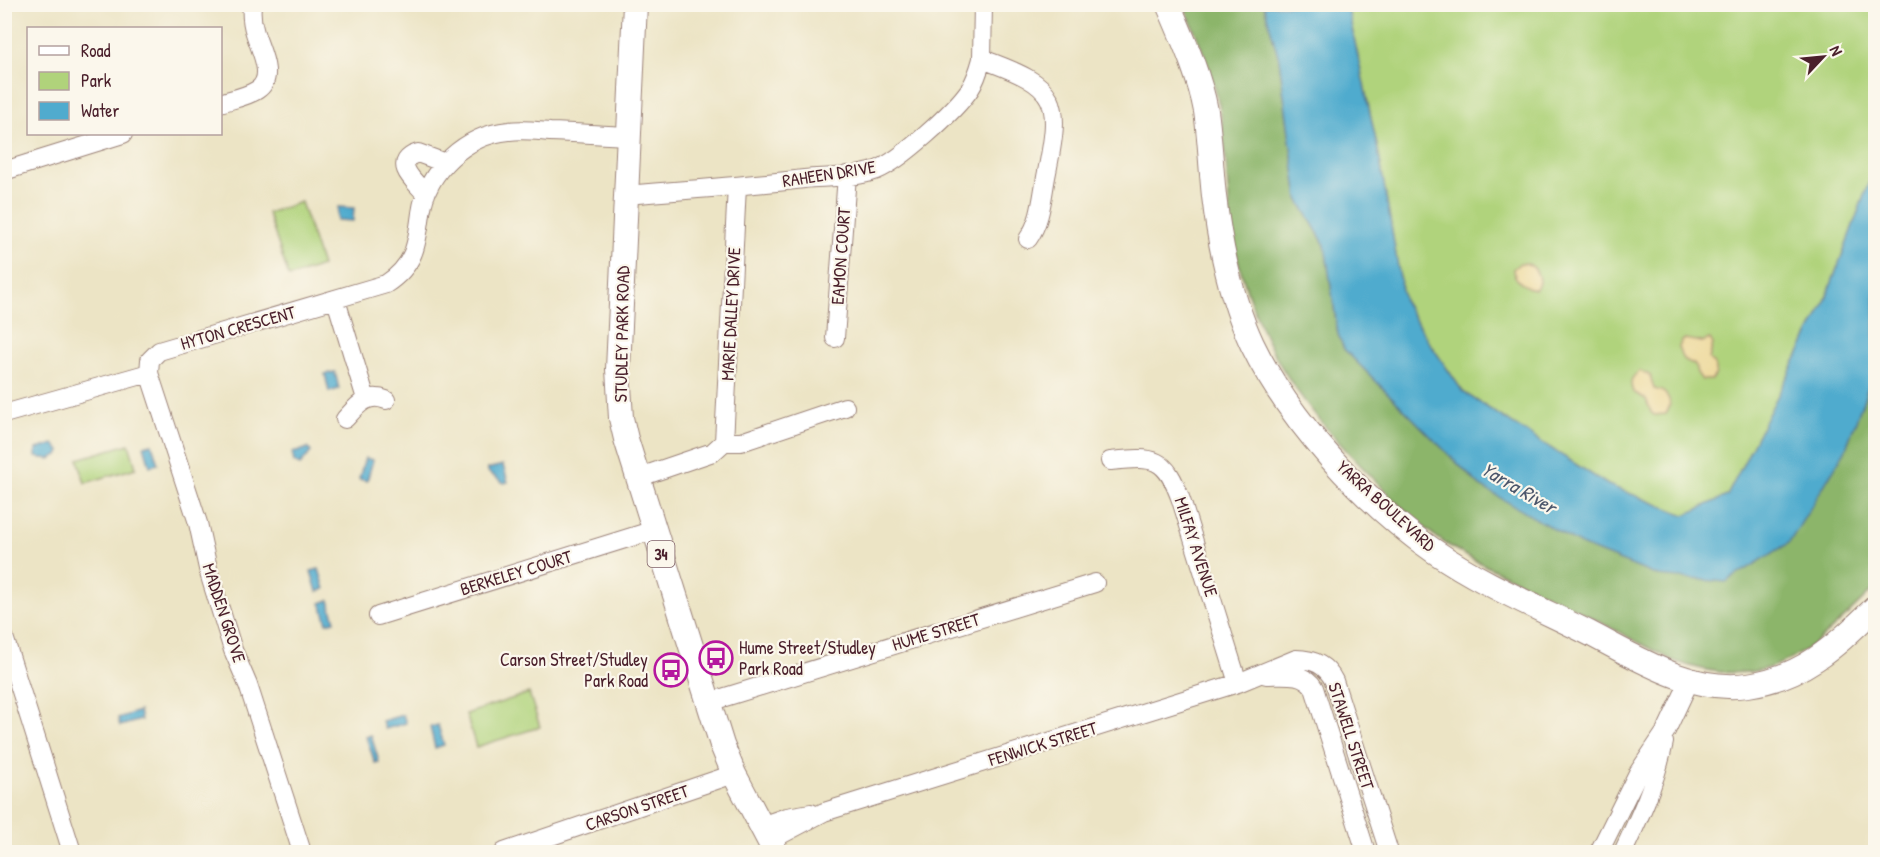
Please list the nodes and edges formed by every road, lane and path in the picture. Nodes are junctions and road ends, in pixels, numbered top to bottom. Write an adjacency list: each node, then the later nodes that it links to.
1 (252, 4): 6 (street)
2 (635, 4): 8 (main road, STUDLEY PARK ROAD / 34)
3 (983, 4): 5 (street, RAHEEN DRIVE)
4 (1168, 4): 33 (main road, YARRA BOULEVARD)
5 (982, 59): 11 (street, RAHEEN DRIVE); 15 (street)
6 (222, 102)
7 (120, 135): 10 (street)
8 (629, 136): 9 (street, HYTON CRESCENT); 14 (main road, STUDLEY PARK ROAD / 34)
9 (445, 163): 13 (street, HYTON CRESCENT); 13 (street)
10 (4, 171)
11 (847, 175): 12 (street, RAHEEN DRIVE); 17 (street, EAMON COURT)
12 (737, 186): 14 (street, RAHEEN DRIVE); 24 (street, MARIE DALLEY DRIVE)
13 (426, 194): 16 (street, HYTON CRESCENT)
14 (626, 195): 26 (main road, STUDLEY PARK ROAD / 34)
15 (1028, 239)
16 (336, 300): 18 (street, HYTON CRESCENT); 19 (street)
17 (836, 338)
18 (149, 373): 22 (street); 41 (street, MADDEN GROVE)
19 (366, 399): 20 (street); 23 (street)
20 (386, 400)
21 (845, 407): 24 (street)
22 (4, 414)
23 (345, 419)
24 (724, 442): 26 (street)
25 (1110, 461): 34 (street, MILFAY AVENUE)
26 (638, 477): 27 (main road, STUDLEY PARK ROAD / 34)
27 (654, 530): 30 (street, BERKELEY COURT); 35 (main road, STUDLEY PARK ROAD / 34)
28 (1095, 583): 35 (street, HUME STREET)
29 (1875, 607): 33 (main road, YARRA BOULEVARD)
30 (378, 616)
31 (4, 638): 40 (street)
32 (1261, 675): 34 (street, FENWICK STREET); 43 (street, STAWELL STREET); 44 (street, STAWELL STREET)
33 (1690, 680): 36 (street)
34 (1238, 683): 38 (street, FENWICK STREET)
35 (709, 702): 37 (main road, STUDLEY PARK ROAD / 34)
36 (1666, 731): 45 (street); 46 (street)
37 (734, 774): 38 (main road, STUDLEY PARK ROAD / 34); 39 (street, CARSON STREET)
38 (768, 840)
39 (537, 847): 42 (street, CARSON STREET)
40 (72, 852)
41 (302, 852)
42 (504, 852)
43 (1366, 852)
44 (1389, 852)
45 (1599, 852)
46 (1623, 852)

